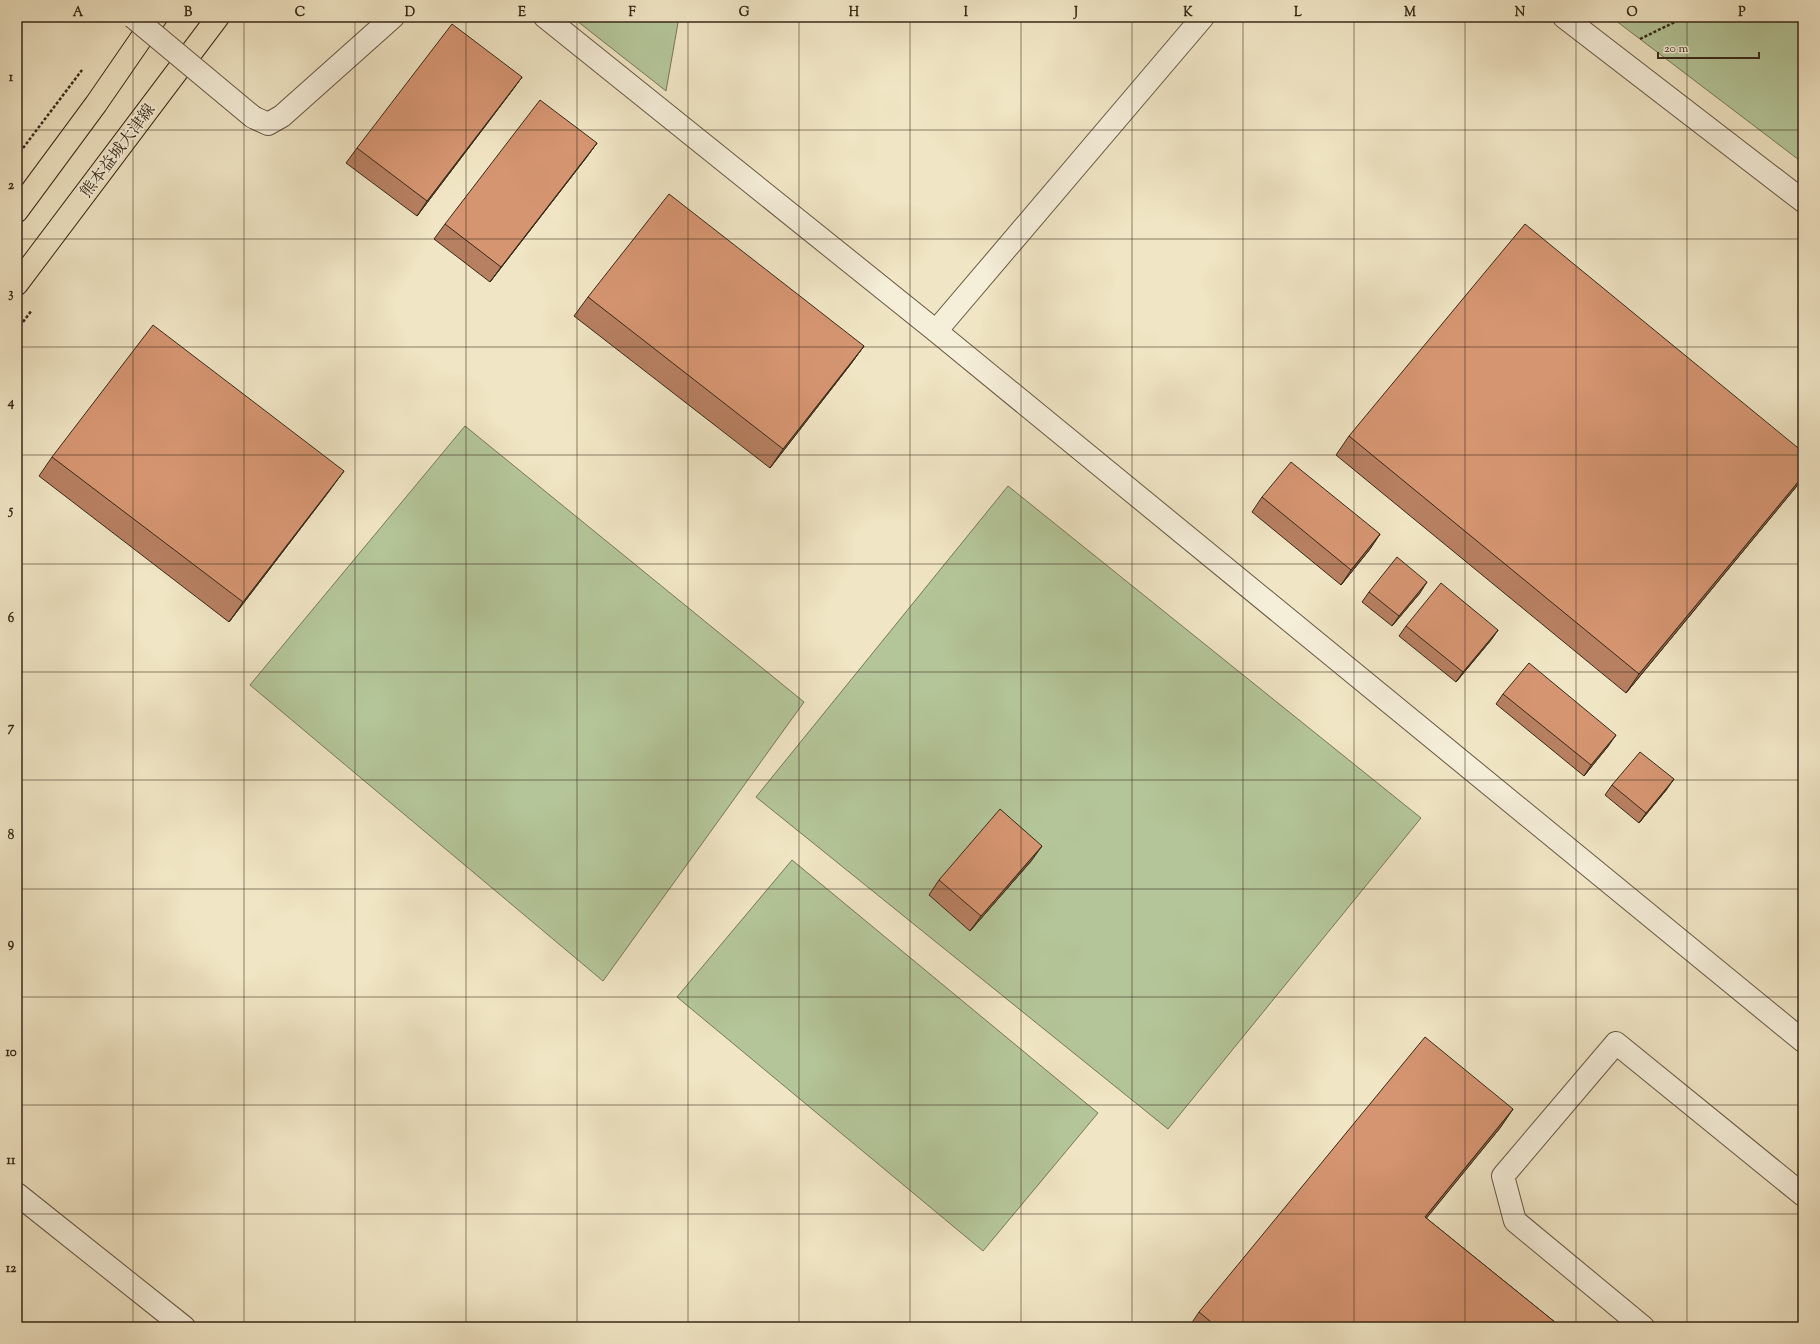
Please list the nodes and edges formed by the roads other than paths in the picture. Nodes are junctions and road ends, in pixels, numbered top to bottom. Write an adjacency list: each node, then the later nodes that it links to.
1 (133, 17): 4 (street, bridge)
2 (156, 17): 9 (main road)
3 (218, 17): 10 (main road, 熊本益城大津線)
4 (393, 17)
5 (546, 17): 11 (street)
6 (1203, 17): 11 (street)
7 (1564, 17): 8 (street)
8 (1803, 201)
9 (17, 211)
10 (17, 284)
11 (936, 331): 12 (street)
12 (1803, 1041)
13 (17, 1194): 15 (street)
14 (1803, 1195): 16 (street)
15 (184, 1327)
16 (1643, 1327)

